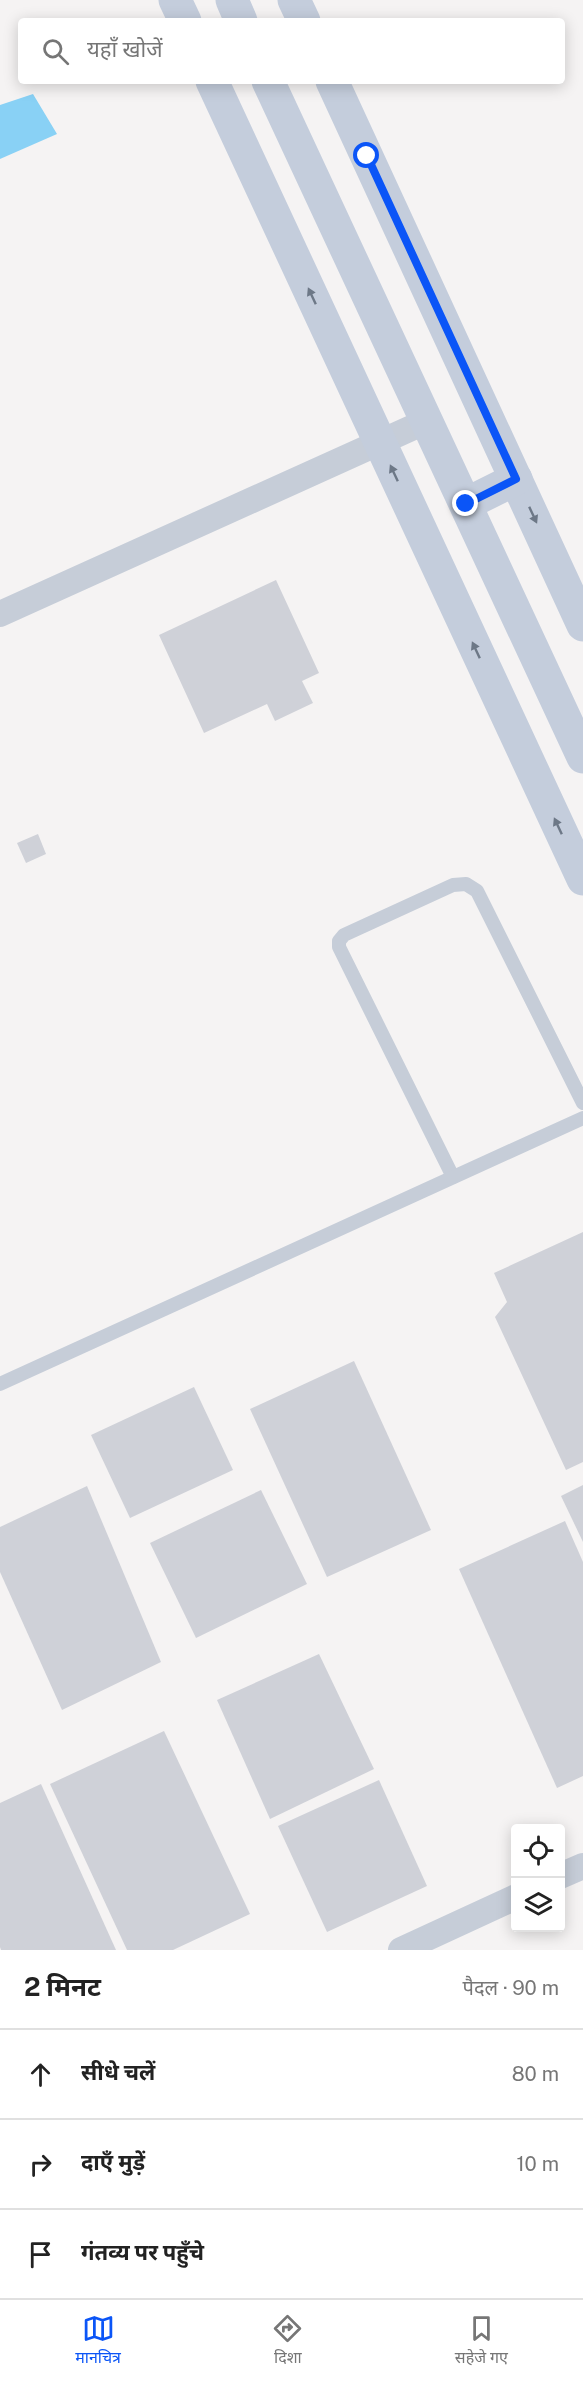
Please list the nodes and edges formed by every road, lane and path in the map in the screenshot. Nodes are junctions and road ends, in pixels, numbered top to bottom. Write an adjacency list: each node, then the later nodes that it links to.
1 (175, 0): 4 (street)
2 (232, 0): 5 (street)
3 (294, 0): 6 (street)
4 (184, 18)
5 (240, 18)
6 (303, 18)
7 (214, 84): 11 (street, one-way to 7)
8 (269, 84): 10 (street)
9 (333, 84): 12 (street)
10 (427, 421): 11 (street); 13 (street)
11 (380, 443): 14 (street); 17 (street, one-way to 11)
12 (516, 479): 13 (street); 15 (street, one-way to 15)
13 (466, 504): 16 (street)
14 (0, 615)
15 (583, 625)
16 (583, 757)
17 (583, 879)
18 (583, 1103): 20 (lane)
19 (583, 1118): 20 (lane)
20 (453, 1177): 21 (lane)
21 (0, 1384)
22 (583, 1866): 23 (street)
23 (565, 1874)
24 (511, 1899): 25 (street)
25 (401, 1950)

